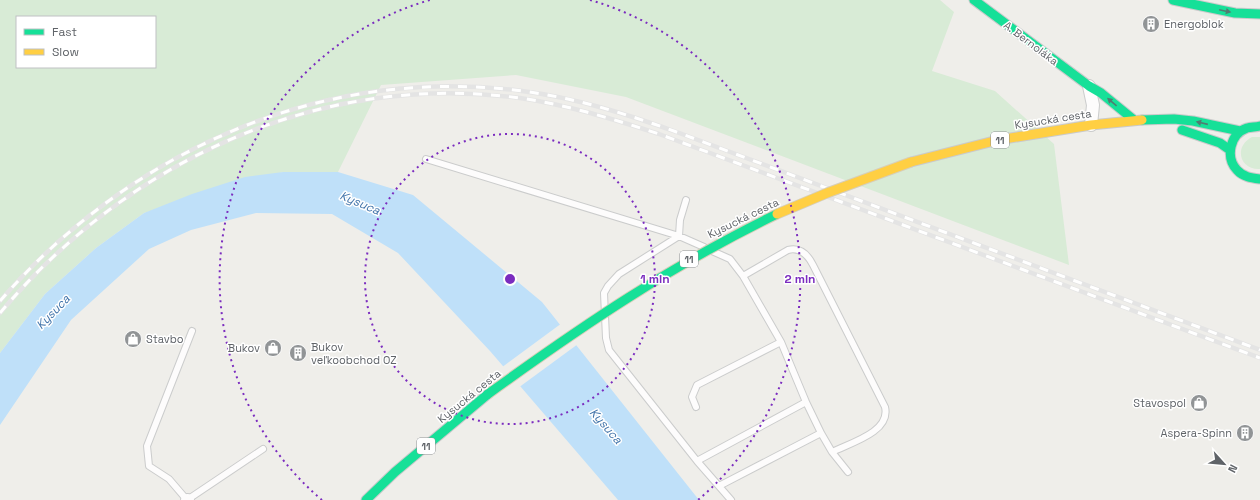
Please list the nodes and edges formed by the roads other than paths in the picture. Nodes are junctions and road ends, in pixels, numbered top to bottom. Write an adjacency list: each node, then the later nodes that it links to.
1 (974, 0): 4 (main road, A. Bernoláka)
2 (1173, 0): 3 (main road, one-way to 3)
3 (1260, 14)
4 (1089, 86): 5 (main road, A. Bernoláka, one-way to 4); 7 (street)
5 (1134, 120): 6 (main road, Kysucká cesta / 11); 7 (main road, Kysucká cesta / 11)
6 (1152, 120): 9 (main road, Kysucká cesta / 11, one-way to 6); 10 (main road, Kysucká cesta / 11)
7 (1091, 125): 27 (main road, Kysucká cesta / 11, bridge)
8 (1260, 126): 9 (main road, Kysucká cesta / 11)
9 (1240, 131): 10 (main road)
10 (1230, 150): 12 (main road)
11 (426, 159): 14 (lane)
12 (1260, 179)
13 (686, 200): 14 (lane)
14 (679, 236): 15 (lane); 23 (lane)
15 (742, 276): 17 (lane); 22 (lane)
16 (192, 331): 26 (lane)
17 (781, 342): 18 (lane); 19 (lane)
18 (806, 402): 20 (lane); 23 (lane)
19 (696, 407)
20 (821, 433): 22 (lane); 25 (lane)
21 (263, 448): 26 (lane)
22 (832, 452): 24 (lane)
23 (697, 461): 25 (lane)
24 (848, 472)
25 (719, 486): 28 (lane)
26 (187, 500)
27 (366, 500)
28 (731, 500)

